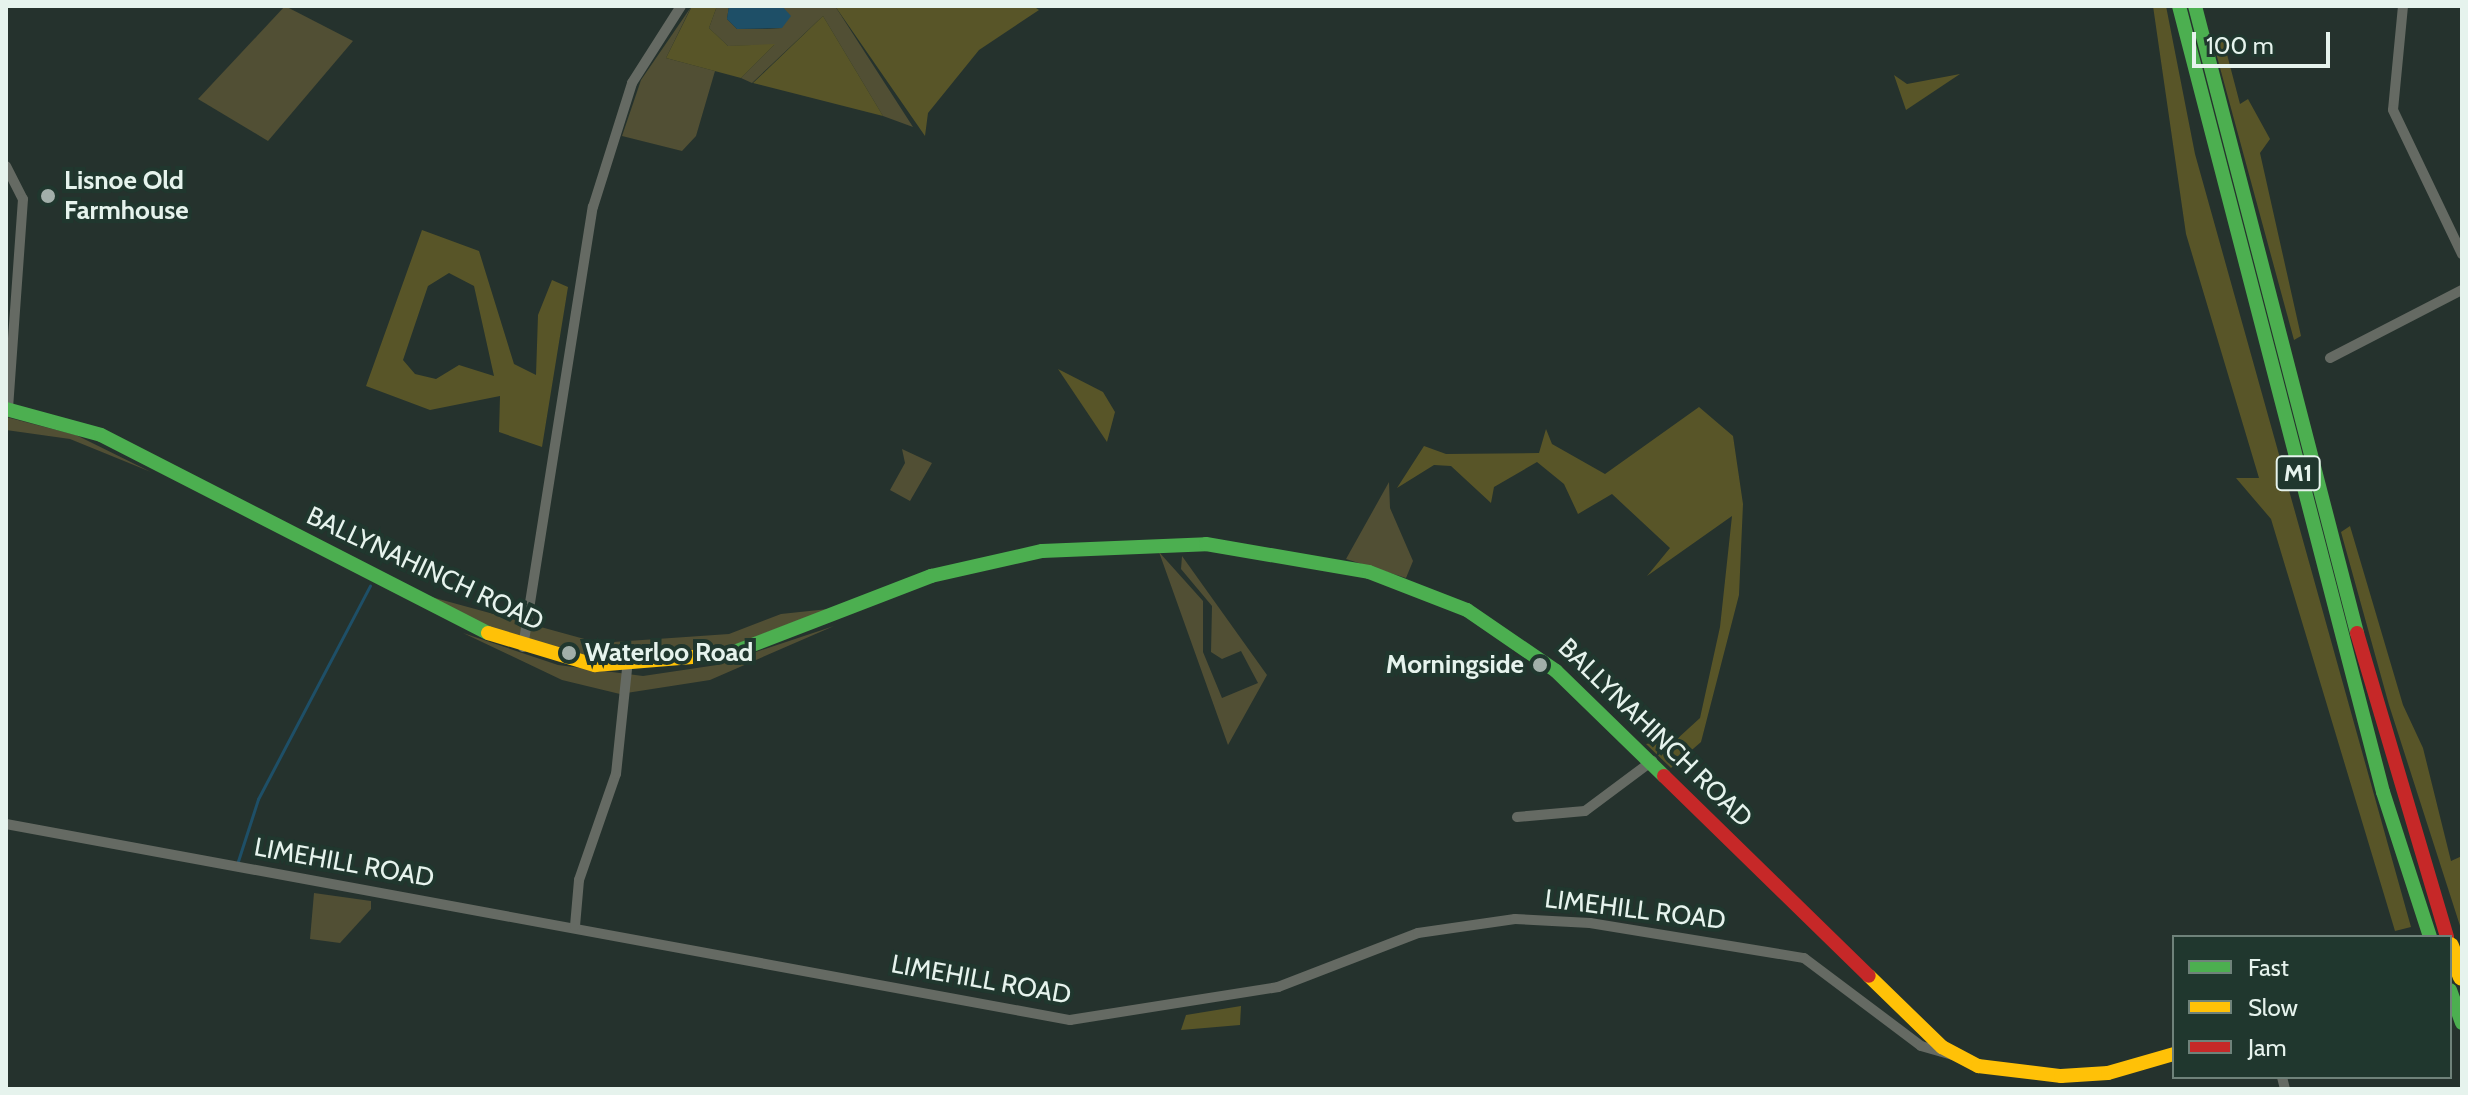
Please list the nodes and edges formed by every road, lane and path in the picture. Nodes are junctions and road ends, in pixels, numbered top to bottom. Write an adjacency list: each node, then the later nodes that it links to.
1 (681, 6): 10 (street)
2 (2179, 6): 16 (main road, M1)
3 (2195, 6): 17 (main road, M1)
4 (2403, 6): 6 (street)
5 (6, 166): 9 (street)
6 (2462, 254)
7 (2462, 290): 8 (street)
8 (2330, 358)
9 (7, 409): 10 (main road, BALLYNAHINCH ROAD)
10 (523, 647): 11 (main road, BALLYNAHINCH ROAD)
11 (627, 669): 12 (main road, BALLYNAHINCH ROAD); 15 (street)
12 (1652, 761): 13 (street); 21 (main road, BALLYNAHINCH ROAD)
13 (1517, 817)
14 (6, 824): 15 (street, LIMEHILL ROAD)
15 (575, 926): 21 (street, LIMEHILL ROAD)
16 (2429, 935)
17 (2446, 935)
18 (2452, 951): 19 (main road, bridge)
19 (2462, 974)
20 (2172, 1054): 21 (main road, BALLYNAHINCH ROAD)
21 (1960, 1057)

